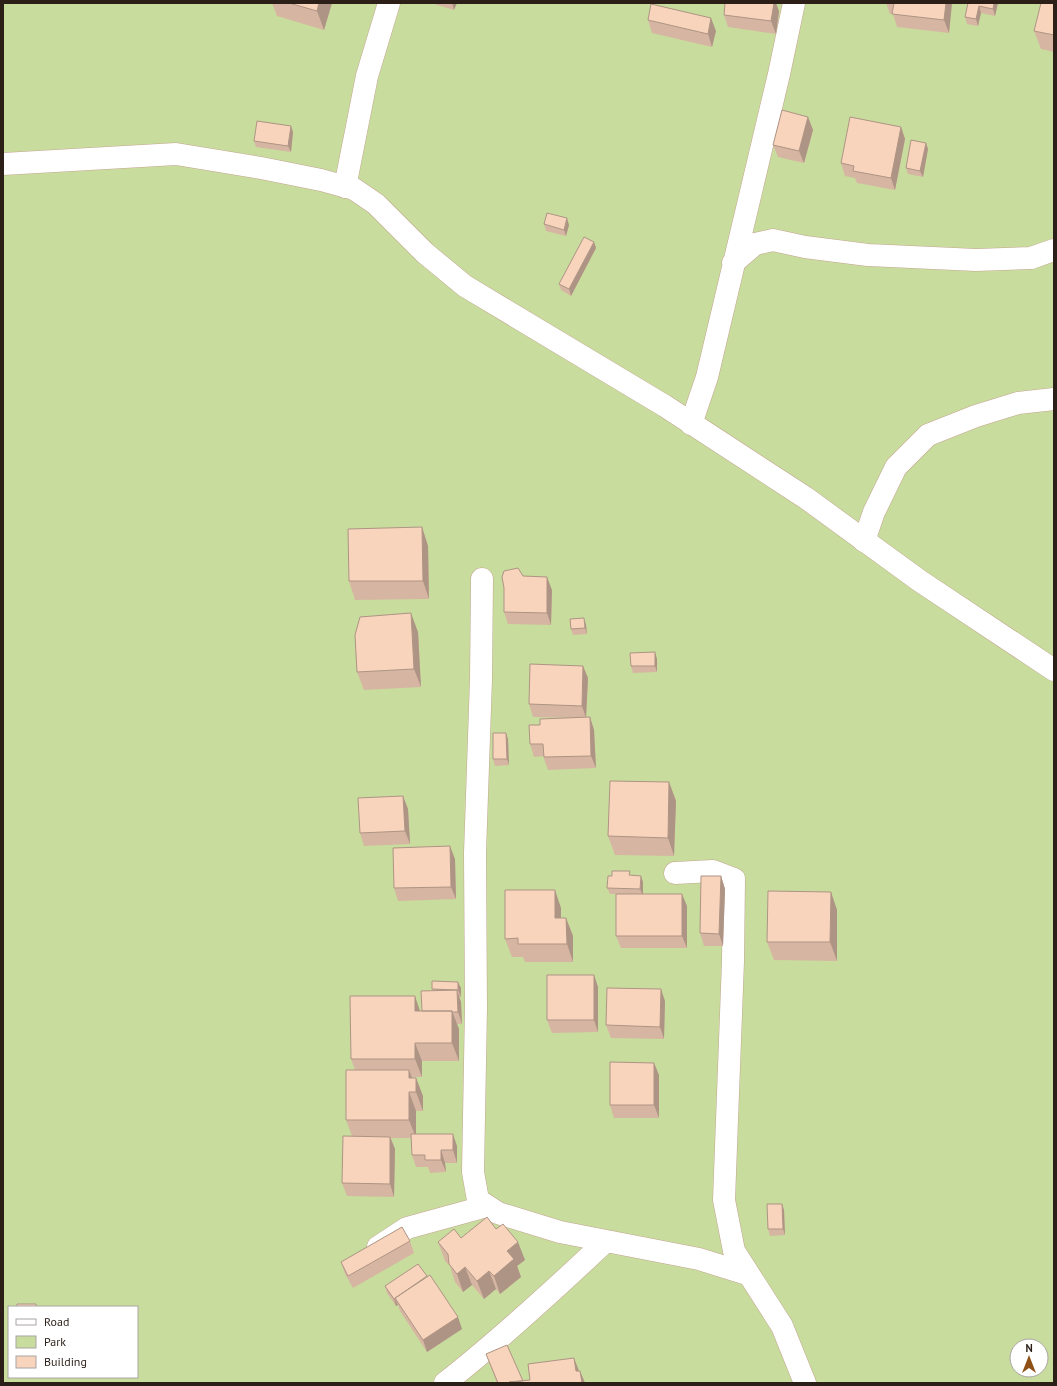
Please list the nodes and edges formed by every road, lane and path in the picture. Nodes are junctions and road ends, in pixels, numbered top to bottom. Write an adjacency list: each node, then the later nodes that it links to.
1 (389, 3): 4 (street)
2 (794, 3): 6 (street)
3 (3, 164): 4 (street)
4 (345, 187): 8 (street)
5 (1054, 250): 6 (street)
6 (734, 263): 8 (street)
7 (1054, 399): 9 (street)
8 (692, 424): 9 (street)
9 (864, 540): 11 (street)
10 (482, 578): 13 (street)
11 (1054, 670)
12 (675, 873): 16 (street)
13 (487, 1206): 14 (street); 15 (street)
14 (606, 1241): 16 (street); 17 (street)
15 (362, 1257)
16 (747, 1274): 18 (street)
17 (445, 1383)
18 (805, 1383)

